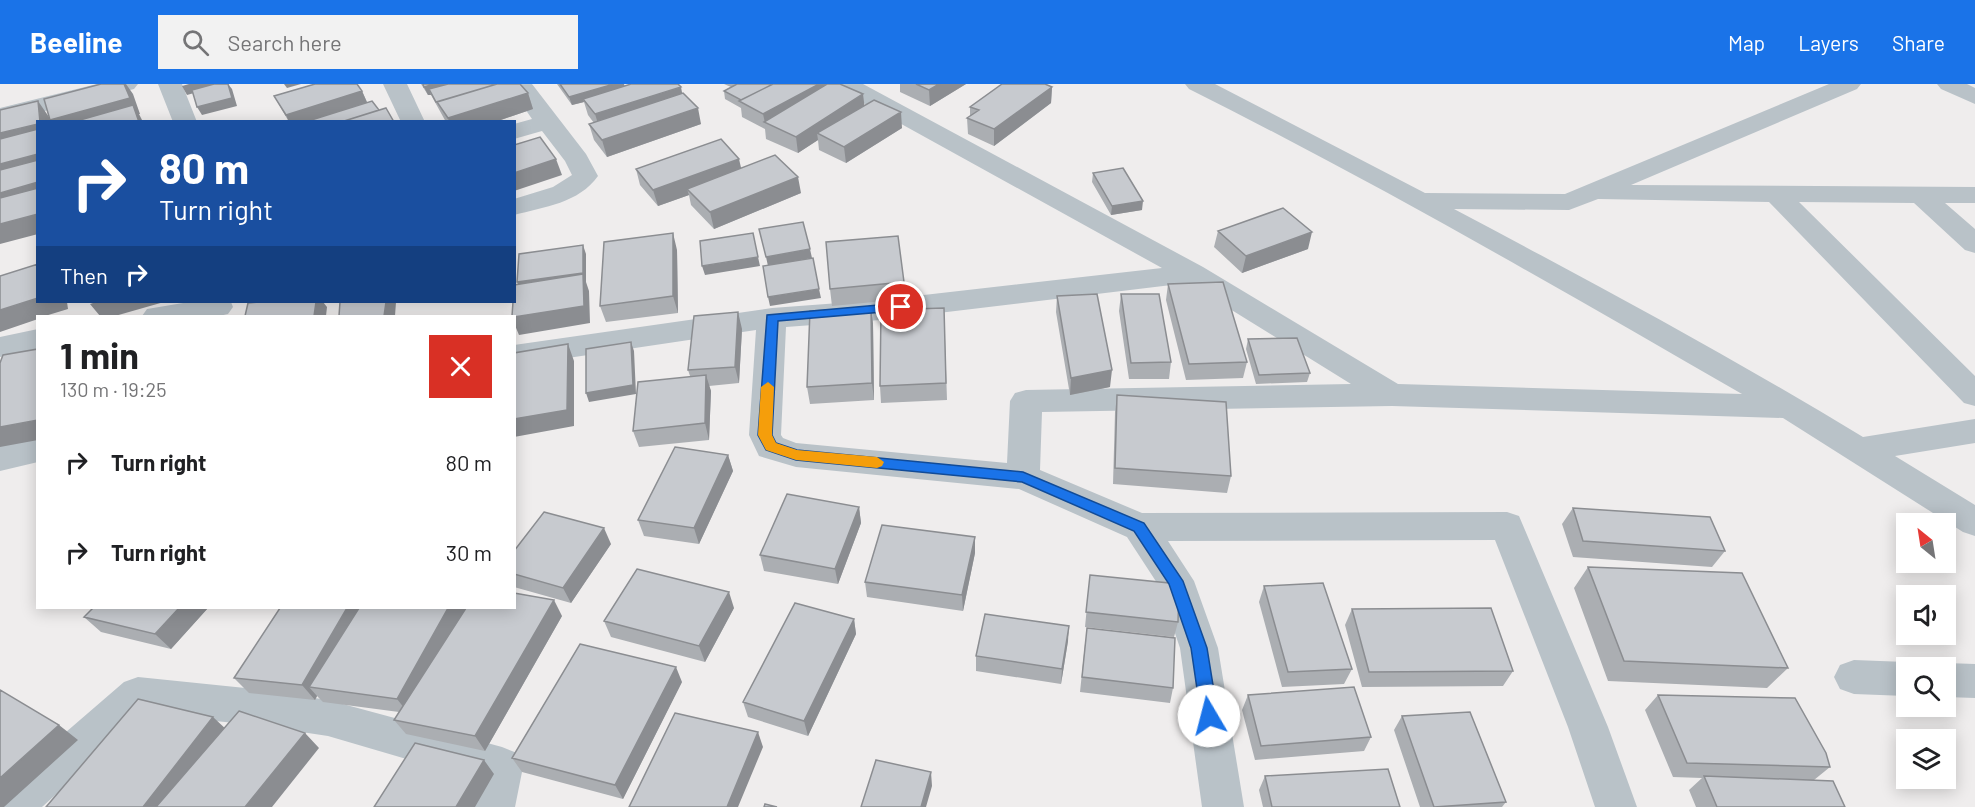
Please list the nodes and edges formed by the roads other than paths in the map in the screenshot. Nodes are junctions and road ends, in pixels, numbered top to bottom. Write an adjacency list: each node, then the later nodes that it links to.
1 (126, 84): 10 (street)
2 (170, 84): 11 (street)
3 (395, 84): 12 (street)
4 (520, 84): 13 (street)
5 (846, 84): 22 (street)
6 (1197, 84): 19 (street)
7 (1849, 84): 15 (street)
8 (1949, 84): 9 (street)
9 (1975, 97)
10 (0, 115)
11 (184, 120)
12 (412, 120)
13 (547, 122): 14 (street); 20 (street)
14 (516, 131)
15 (1590, 193): 16 (street); 19 (street)
16 (1776, 194): 17 (street); 30 (street)
17 (1921, 195): 18 (street); 21 (street)
18 (1975, 195)
19 (1420, 201): 31 (street)
20 (516, 206)
21 (1975, 244)
22 (1193, 273): 25 (street); 29 (street)
23 (227, 303): 24 (street)
24 (162, 315)
25 (772, 318): 28 (street); 36 (street)
26 (36, 339): 27 (street)
27 (0, 347)
28 (516, 356)
29 (1392, 395): 31 (street); 36 (street)
30 (1975, 395)
31 (1789, 407): 34 (street)
32 (1975, 431): 34 (street)
33 (36, 450): 35 (street)
34 (1858, 450): 37 (street)
35 (0, 458)
36 (1023, 477): 38 (street)
37 (1975, 522)
38 (1139, 527): 45 (street); 46 (street)
39 (1854, 677): 40 (street)
40 (1896, 679)
41 (1956, 680): 42 (street)
42 (1975, 681)
43 (11, 807): 44 (street)
44 (494, 807)
45 (1222, 807)
46 (1616, 807)

